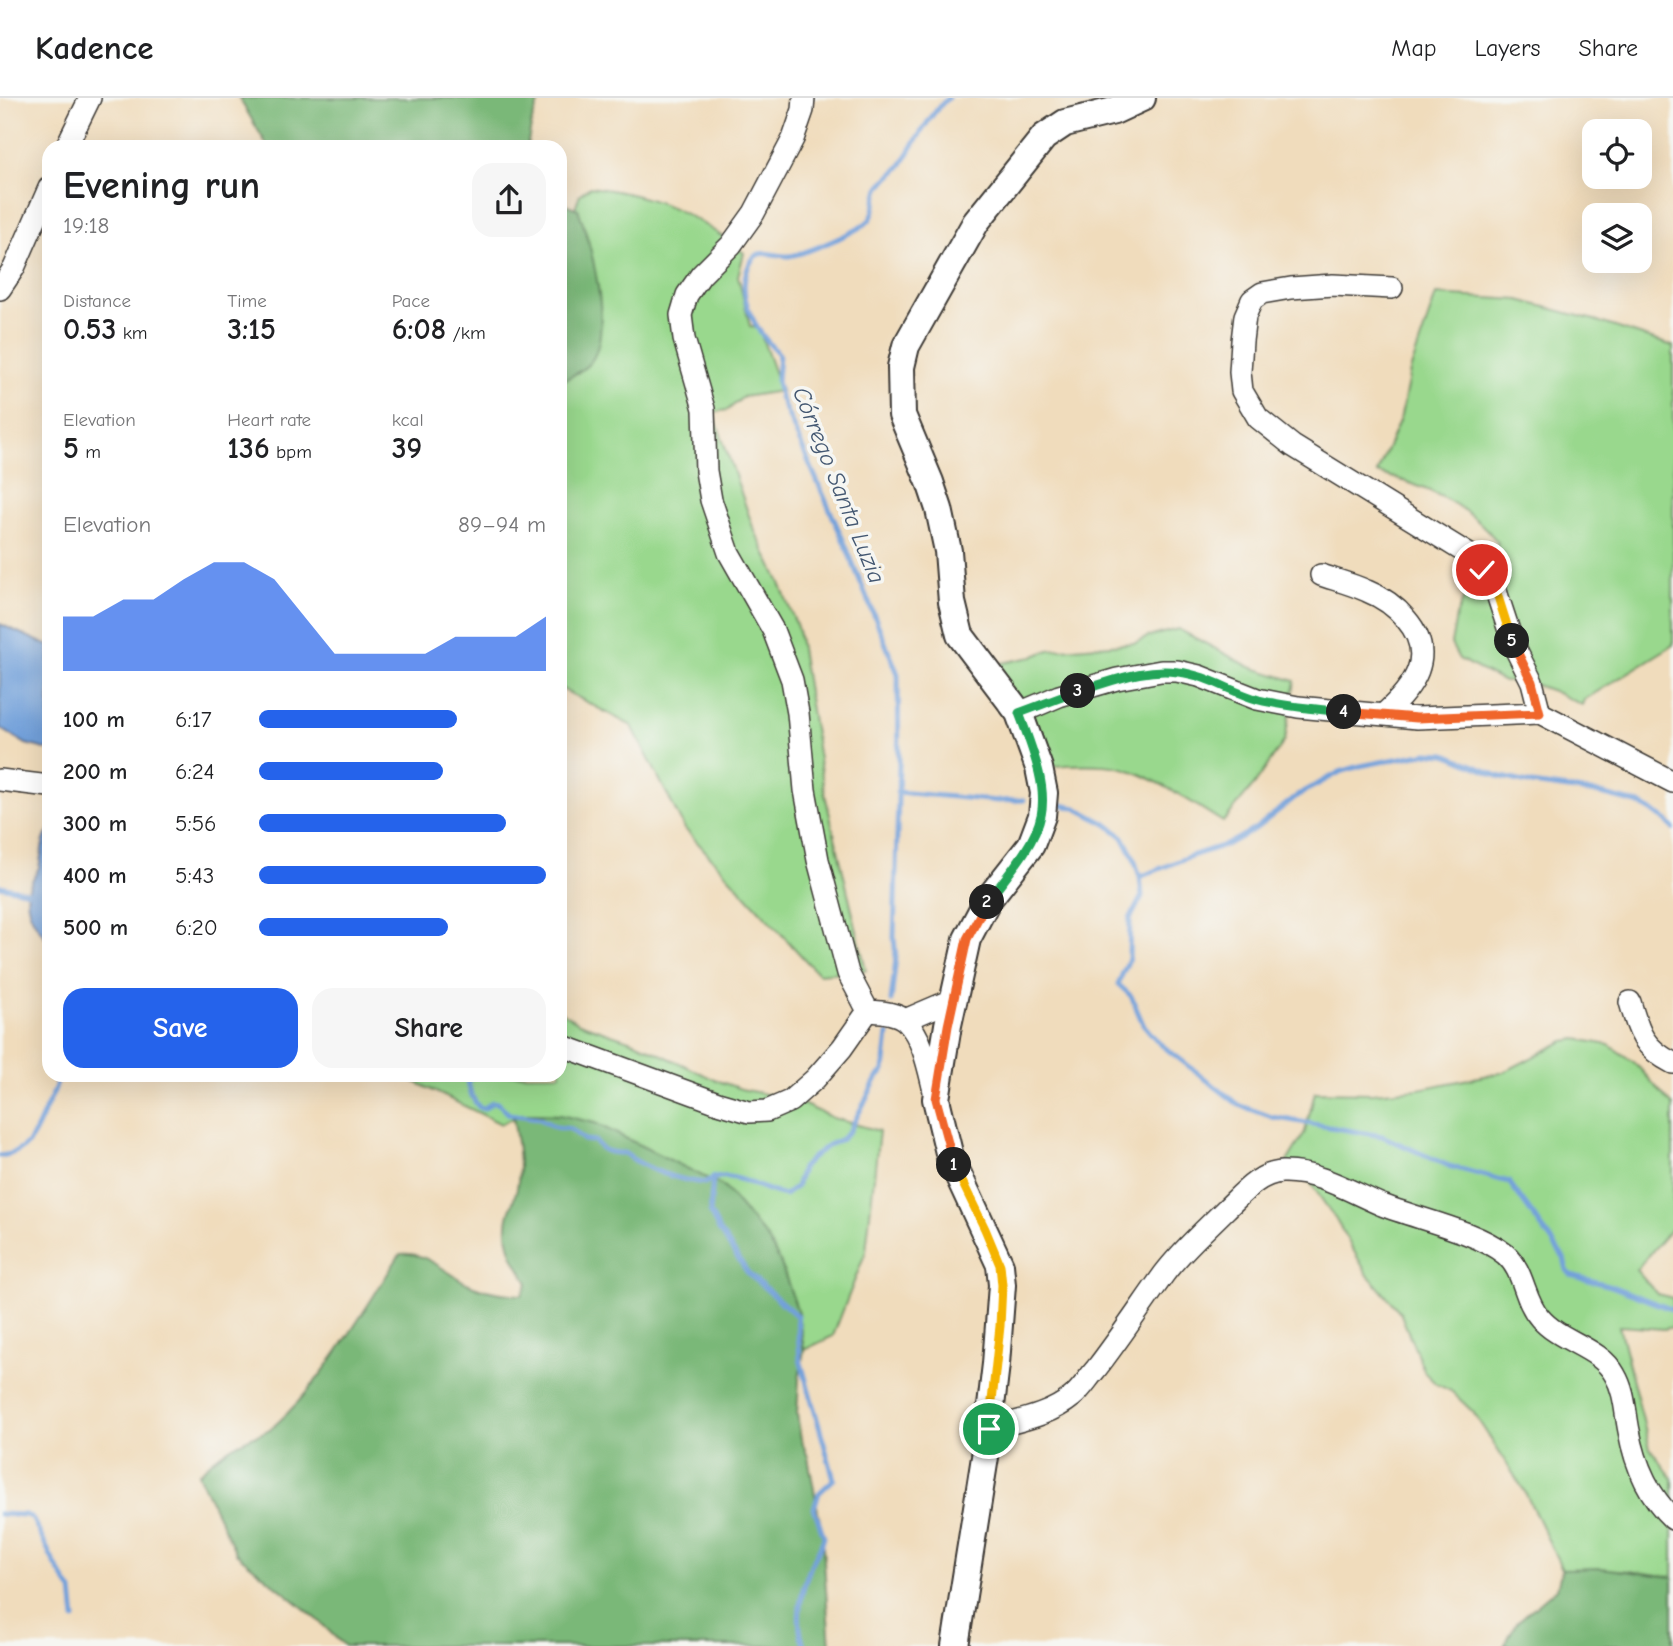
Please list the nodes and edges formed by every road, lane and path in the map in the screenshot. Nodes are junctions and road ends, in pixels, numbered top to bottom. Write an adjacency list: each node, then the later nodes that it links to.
1 (90, 98): 4 (street)
2 (804, 98): 17 (street)
3 (1142, 98): 9 (street)
4 (69, 140)
5 (42, 204): 7 (street)
6 (1392, 288): 10 (street)
7 (0, 289)
8 (1321, 575): 11 (street)
9 (1019, 713): 11 (street); 15 (street)
10 (1540, 713): 11 (street); 13 (street)
11 (1382, 715)
12 (0, 780): 14 (street)
13 (1673, 782)
14 (42, 785)
15 (954, 999): 18 (street); 21 (street)
16 (1630, 1002): 20 (street)
17 (868, 1011): 18 (street); 19 (street)
18 (905, 1020): 21 (street)
19 (567, 1048)
20 (1673, 1063)
21 (936, 1099): 22 (street)
22 (989, 1429): 23 (street); 24 (street)
23 (1673, 1519)
24 (955, 1646)

